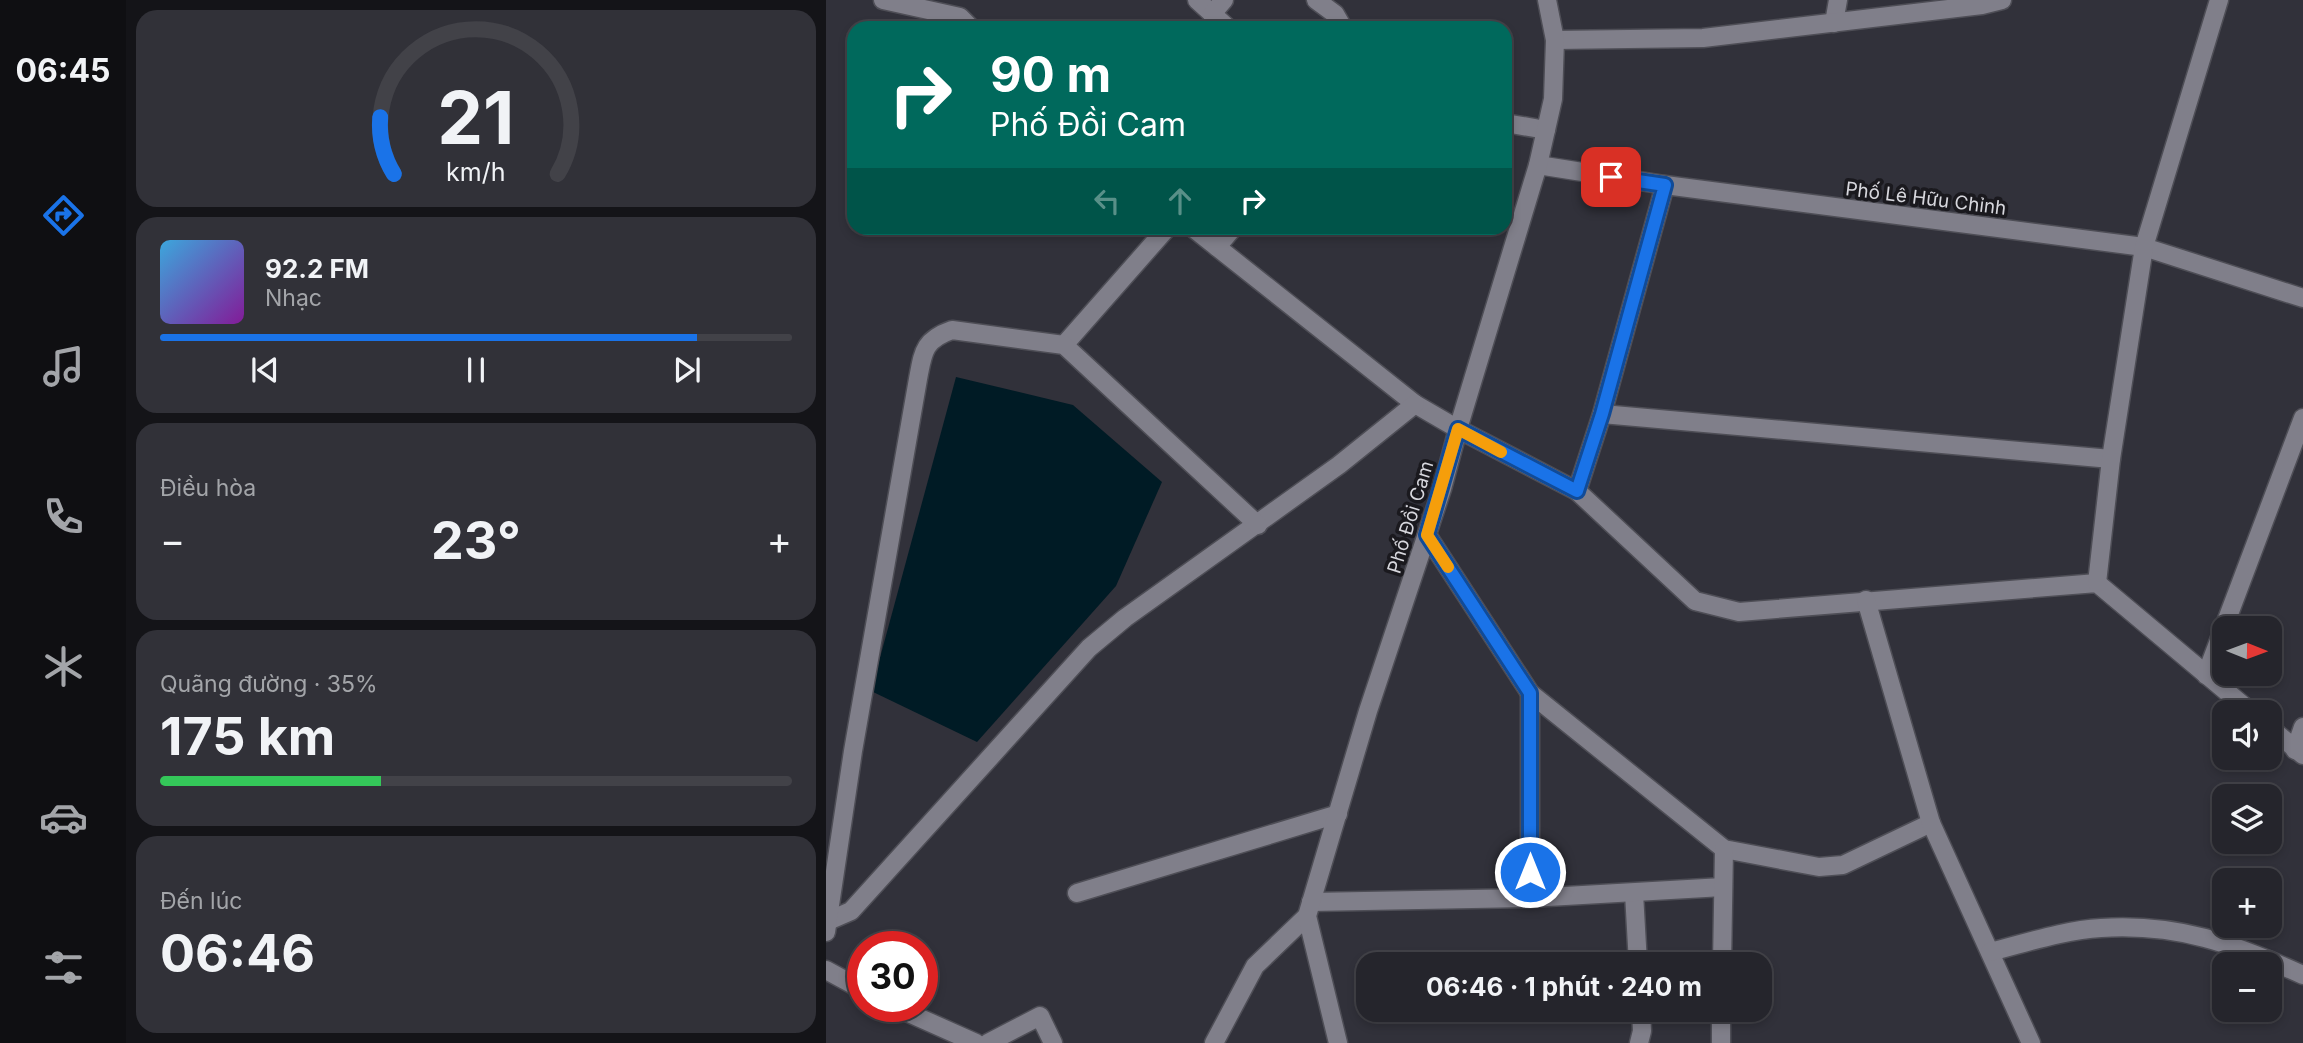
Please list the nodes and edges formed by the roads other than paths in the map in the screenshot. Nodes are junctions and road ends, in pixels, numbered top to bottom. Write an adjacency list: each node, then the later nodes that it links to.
1 (883, 0): 10 (street)
2 (1197, 0): 9 (street)
3 (1224, 0): 9 (street)
4 (1316, 0): 12 (street)
5 (1547, 0): 14 (street, Phố Đồi Cam)
6 (1838, 0): 13 (street)
7 (2001, 0): 13 (street)
8 (2220, 0): 25 (street)
9 (1212, 14): 11 (street)
10 (965, 15)
11 (1220, 21)
12 (1339, 21)
13 (1834, 23): 14 (street)
14 (1555, 40): 16 (street, Phố Đồi Cam)
15 (1512, 124): 16 (street)
16 (1546, 130): 17 (street, Phố Đồi Cam)
17 (1538, 165): 18 (street, Phố Lê Hữu Chỉnh); 19 (street, Phố Đồi Cam)
18 (1665, 185): 25 (street, Phố Lê Hữu Chỉnh); 29 (street)
19 (1513, 222)
20 (1161, 235): 27 (street)
21 (1202, 235): 24 (street)
22 (1227, 235): 24 (street)
23 (1510, 235): 31 (street, Phố Đồi Cam)
24 (1217, 247): 28 (street)
25 (2144, 247): 26 (street, Phố Lê Hữu Chỉnh); 32 (street)
26 (2303, 299)
27 (1064, 345): 34 (street); 52 (street)
28 (1415, 404): 31 (street); 34 (street)
29 (1602, 414): 32 (street); 33 (street)
30 (2303, 418): 38 (street)
31 (1458, 429): 33 (street); 35 (street, Phố Đồi Cam)
32 (2111, 459): 36 (street)
33 (1577, 491): 37 (street)
34 (1258, 525): 52 (street)
35 (1427, 535): 39 (street); 44 (street, Phố Đồi Cam)
36 (2097, 583): 37 (street); 38 (street)
37 (1866, 600): 45 (street)
38 (2206, 675): 40 (street)
39 (1530, 693): 46 (street); 50 (street)
40 (2236, 700)
41 (2303, 727): 43 (street)
42 (2282, 738): 43 (street)
43 (2299, 752)
44 (1338, 814): 48 (street); 51 (street, Phố Đồi Cam)
45 (1931, 823): 46 (street); 53 (street)
46 (1724, 849): 47 (street)
47 (1723, 887): 49 (street); 55 (street)
48 (1077, 893)
49 (1634, 893): 50 (street); 54 (street)
50 (1530, 898): 51 (street)
51 (1309, 909): 65 (street); 66 (street)
52 (827, 927)
53 (1990, 951): 57 (street); 69 (street)
54 (1637, 952)
55 (1721, 952)
56 (826, 970): 58 (street)
57 (2303, 975)
58 (847, 981)
59 (929, 1022): 62 (street)
60 (1642, 1022): 67 (street)
61 (1721, 1022): 68 (street)
62 (976, 1043)
63 (988, 1043): 64 (street)
64 (1053, 1043)
65 (1214, 1043)
66 (1338, 1043)
67 (1639, 1043)
68 (1721, 1043)
69 (2031, 1043)

